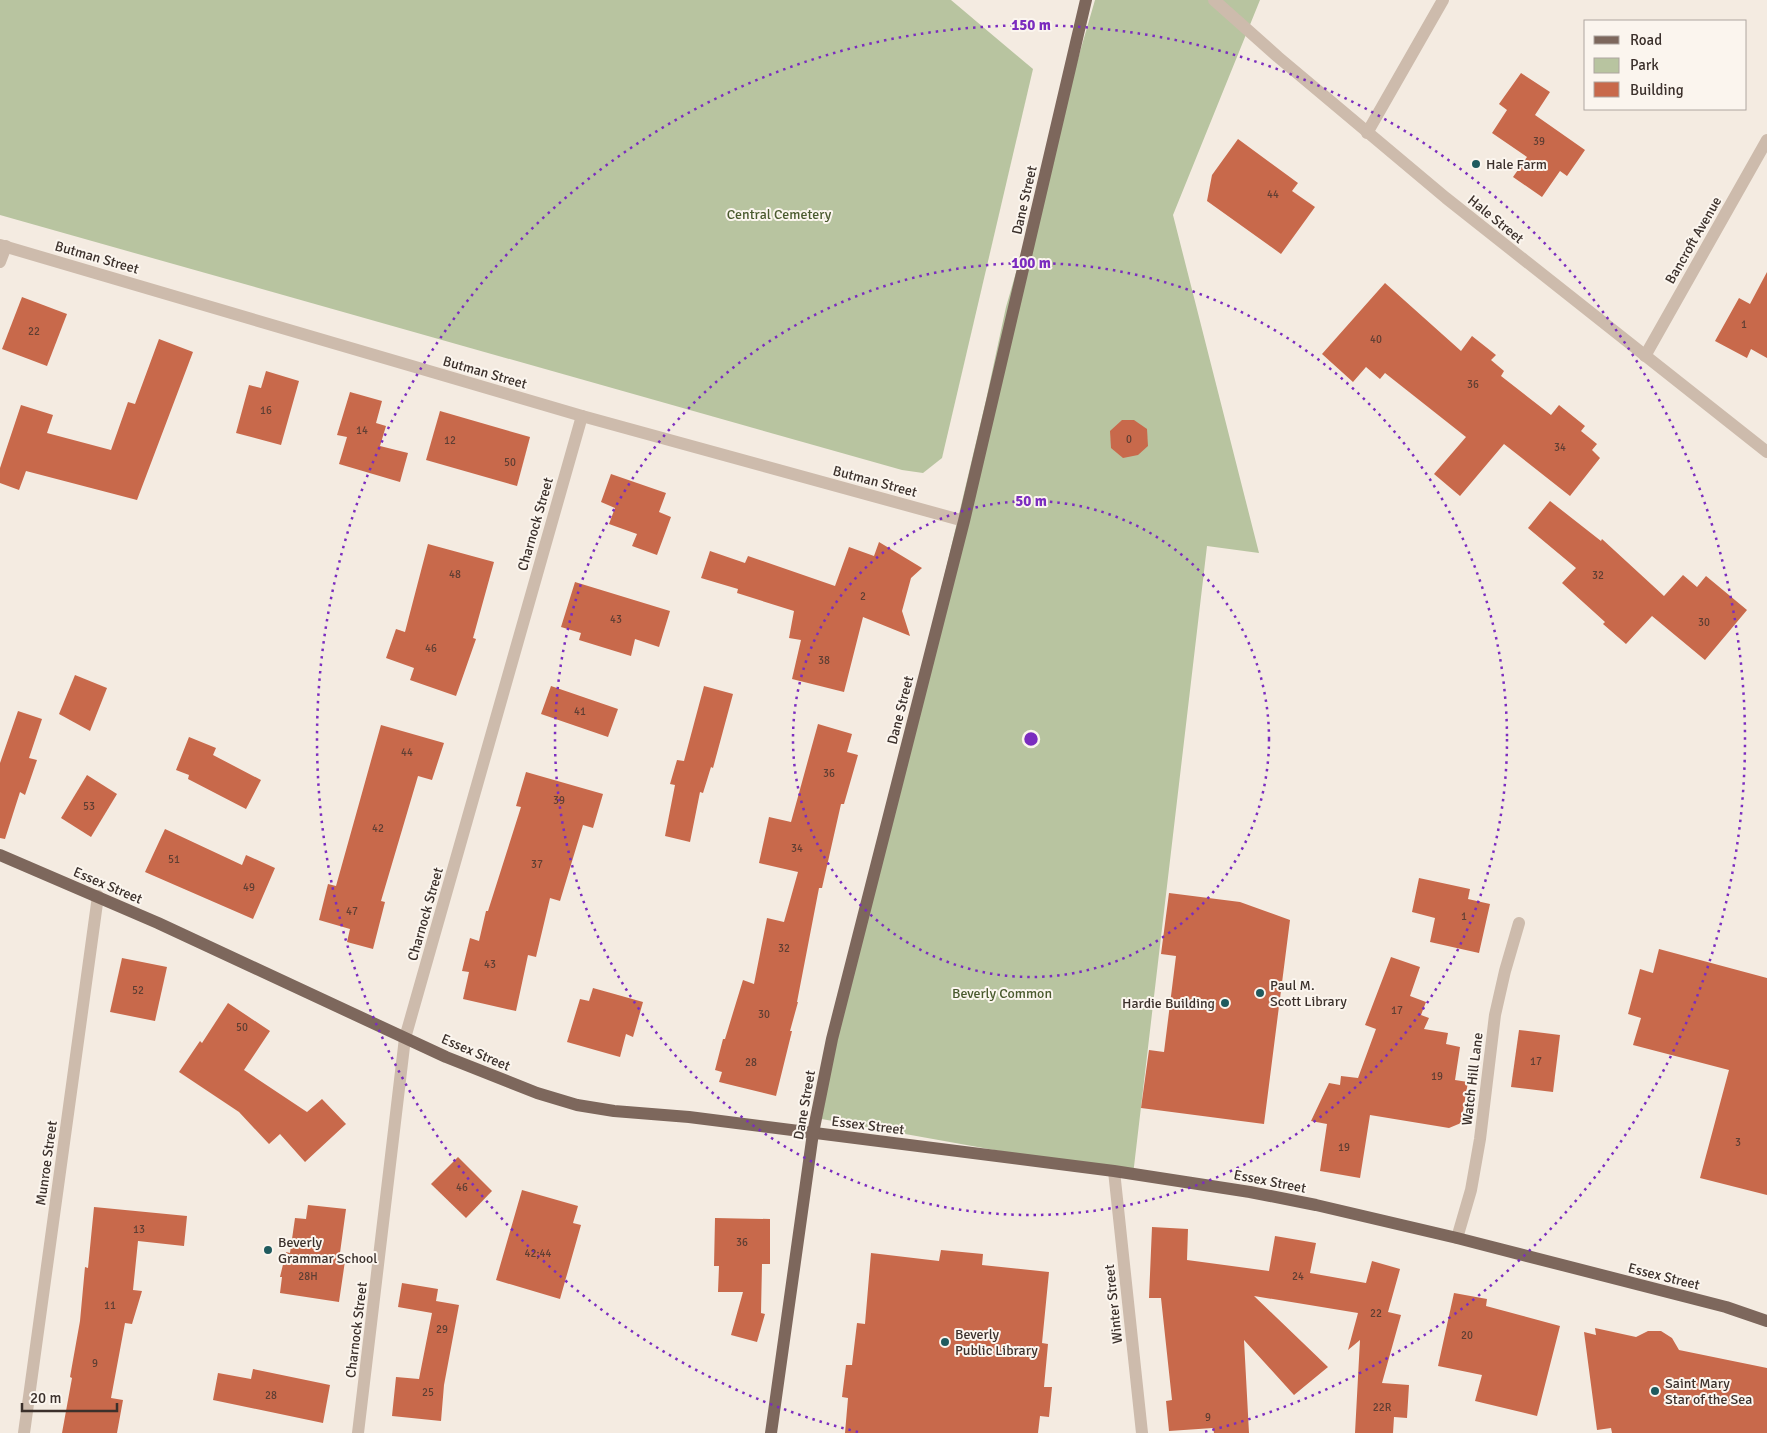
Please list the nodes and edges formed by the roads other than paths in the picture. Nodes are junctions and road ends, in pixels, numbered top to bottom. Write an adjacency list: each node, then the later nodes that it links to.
1 (1086, 0): 11 (main road, Dane Street)
2 (1214, 0): 4 (street, Hale Street)
3 (1443, 0): 4 (street)
4 (1367, 133): 8 (street, Hale Street)
5 (1767, 140): 8 (street, Bancroft Avenue)
6 (3, 245): 7 (street); 9 (street, Butman Street)
7 (0, 262)
8 (1645, 356): 10 (street, Hale Street)
9 (582, 416): 11 (street, Butman Street); 15 (street, Charnock Street)
10 (1767, 452)
11 (964, 521): 16 (main road, Dane Street)
12 (0, 855): 13 (main road, Essex Street)
13 (98, 896): 15 (main road, Essex Street); 20 (street, Munroe Street)
14 (1519, 923): 18 (street, Watch Hill Lane)
15 (405, 1038): 16 (main road, Essex Street); 21 (street, Charnock Street)
16 (813, 1133): 17 (main road, Essex Street); 22 (main road, Dane Street)
17 (1114, 1171): 18 (main road, Essex Street); 23 (street, Winter Street)
18 (1457, 1238): 19 (main road, Essex Street)
19 (1767, 1320)
20 (24, 1433)
21 (358, 1433)
22 (770, 1433)
23 (1142, 1433)

